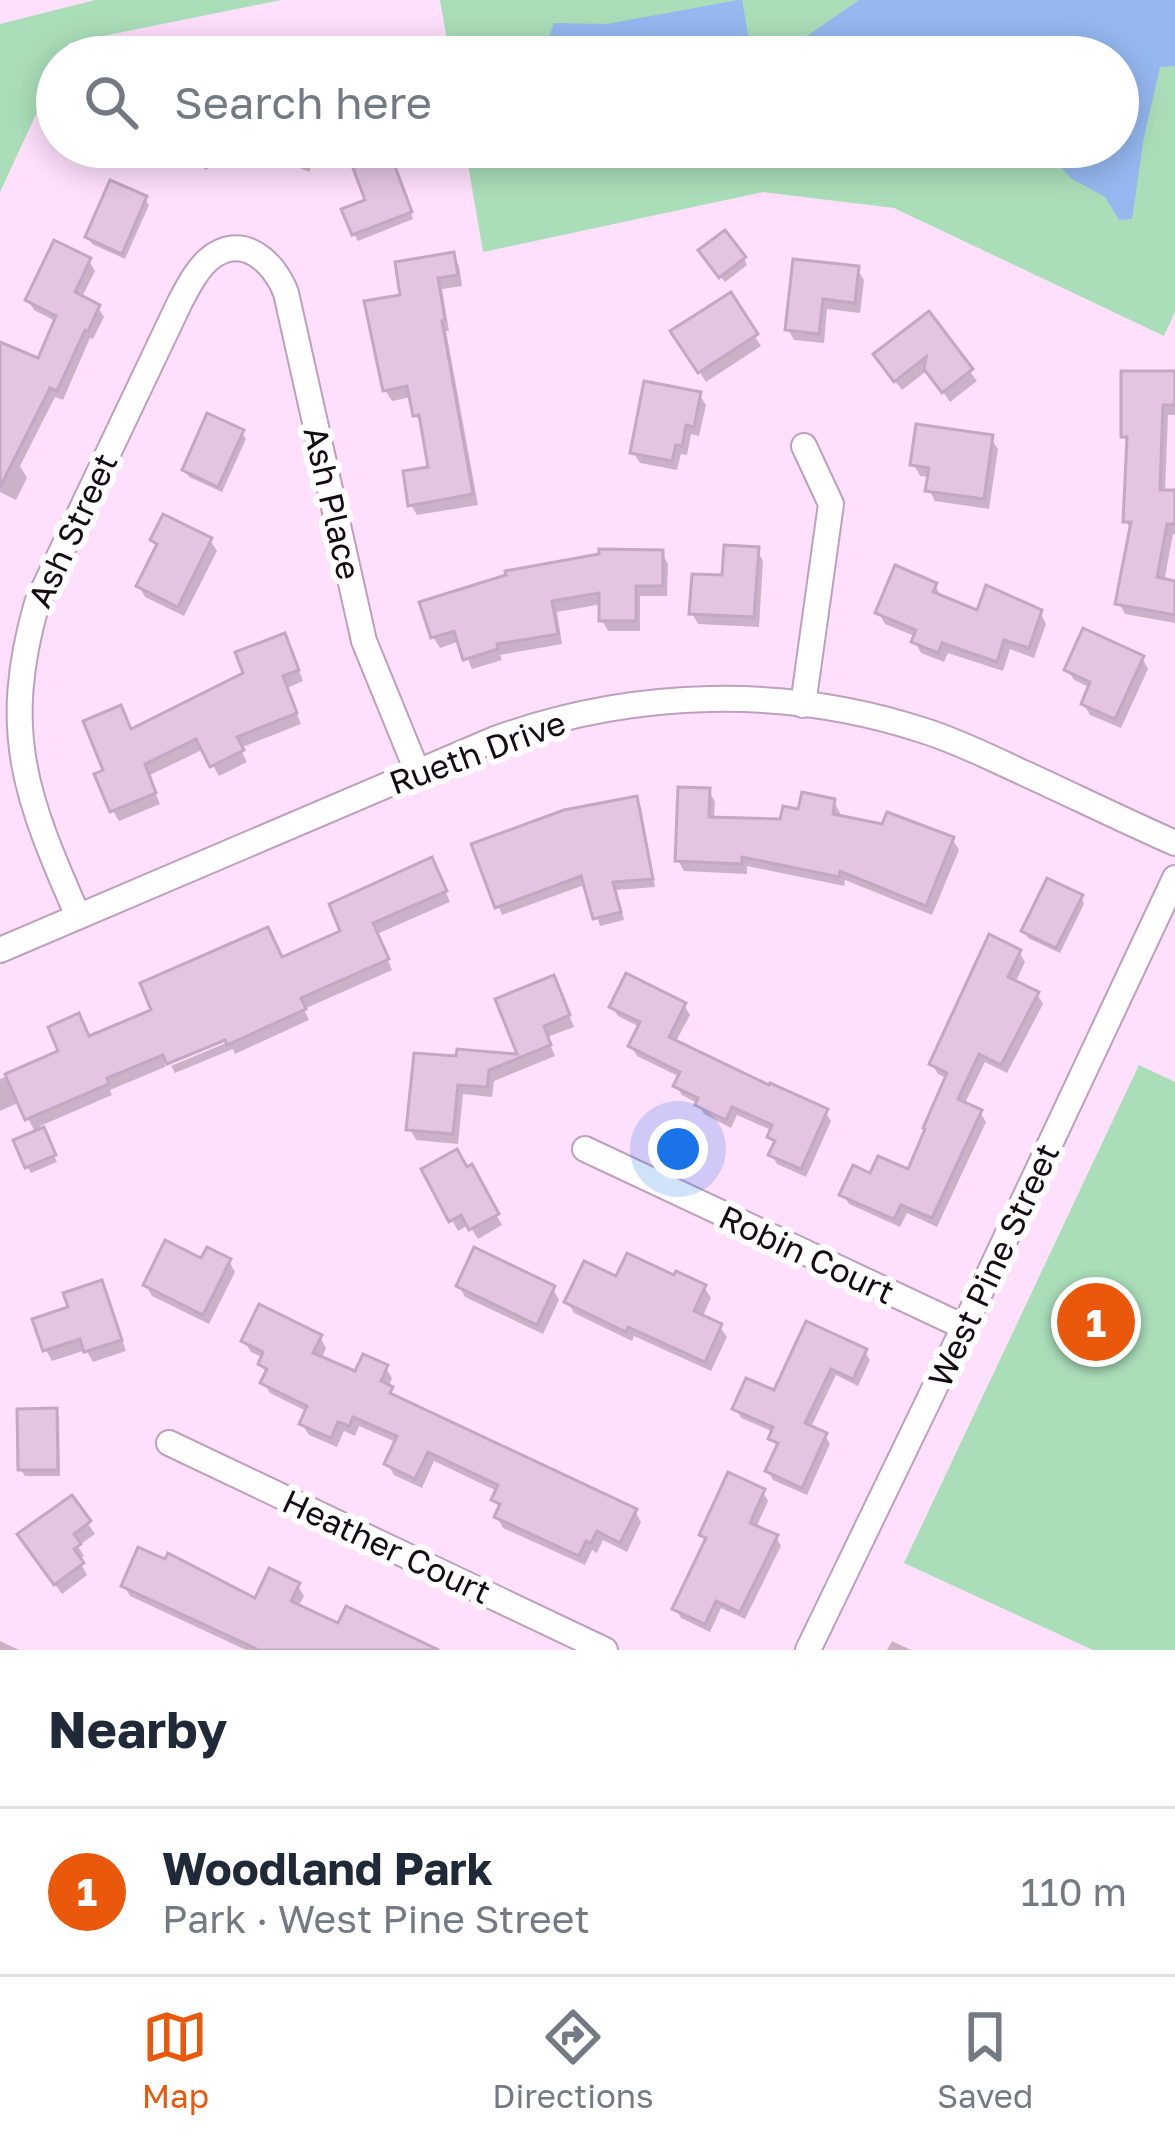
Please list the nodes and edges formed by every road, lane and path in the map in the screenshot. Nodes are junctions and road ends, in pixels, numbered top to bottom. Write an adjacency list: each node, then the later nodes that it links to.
1 (241, 250): 4 (street, Ash Place); 7 (street, Ash Street)
2 (804, 446): 3 (street)
3 (803, 705): 4 (street, Rueth Drive); 5 (street, Rueth Drive)
4 (417, 771): 7 (street, Rueth Drive)
5 (1175, 843)
6 (1175, 878): 10 (street, West Pine Street)
7 (78, 916): 8 (street, Rueth Drive)
8 (0, 950)
9 (585, 1149): 10 (street, Robin Court)
10 (964, 1328): 13 (street, West Pine Street)
11 (169, 1443): 12 (street, Heather Court)
12 (605, 1650)
13 (808, 1650)

